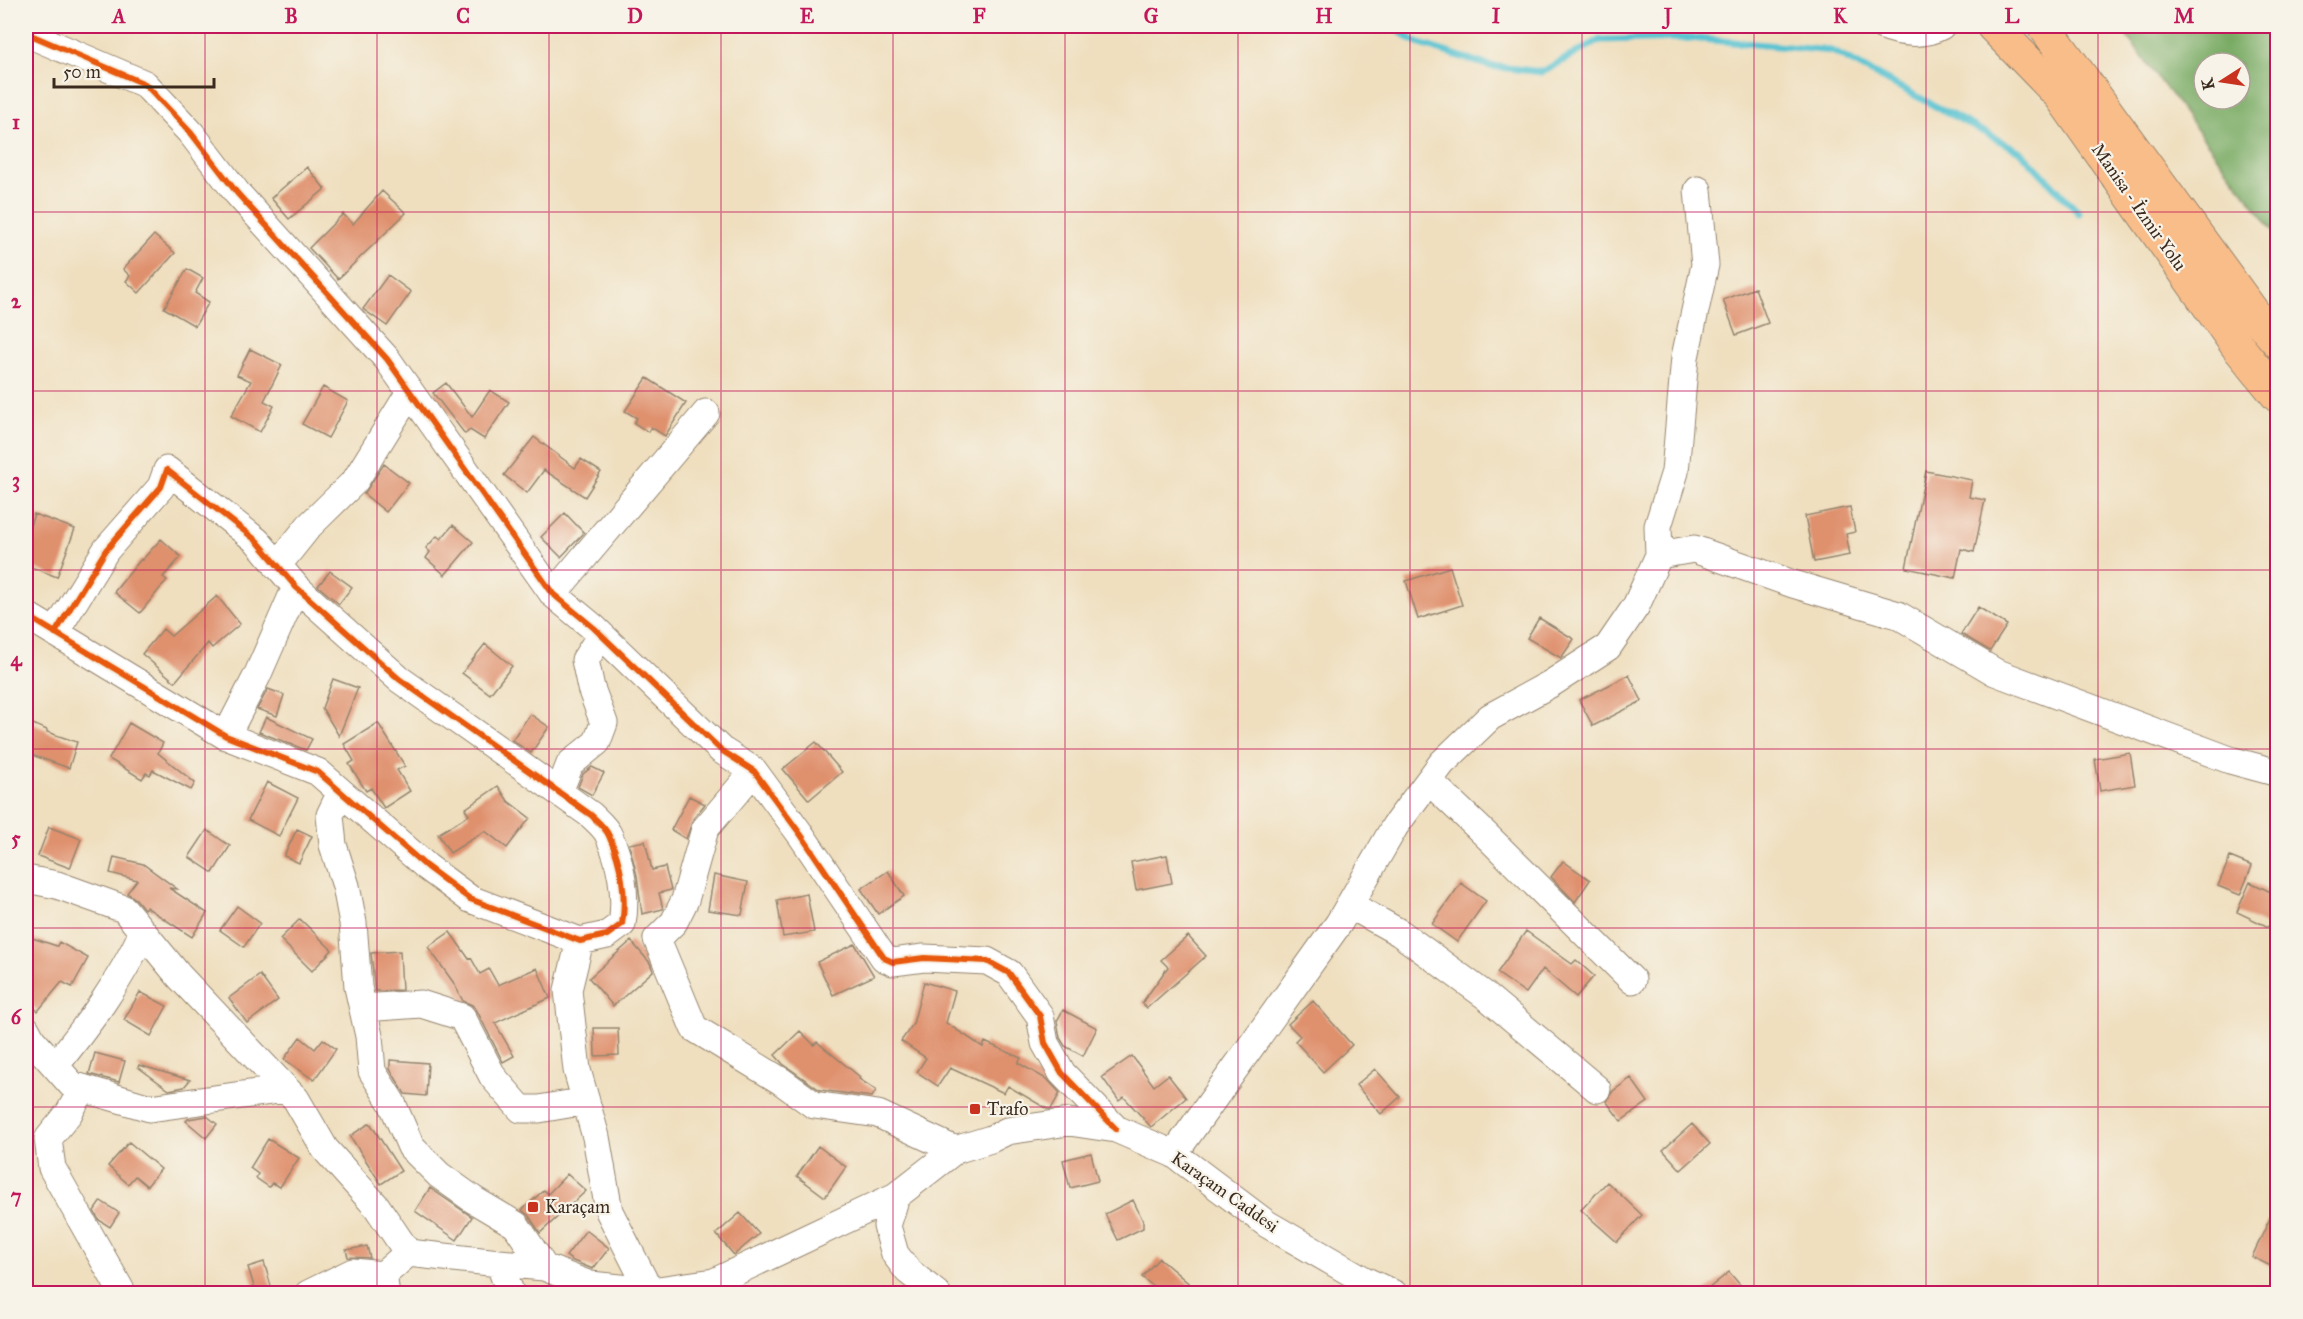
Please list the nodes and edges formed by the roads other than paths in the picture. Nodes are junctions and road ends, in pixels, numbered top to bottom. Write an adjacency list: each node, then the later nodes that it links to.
1 (1883, 26): 2 (street)
2 (1941, 26)
3 (1993, 26): 9 (highway, Manisa - İzmir Yolu)
4 (2044, 26): 7 (highway, Manisa - İzmir Yolu)
5 (26, 33): 8 (street)
6 (1698, 190): 11 (street)
7 (2277, 342)
8 (410, 392): 12 (street); 14 (street)
9 (2277, 396)
10 (706, 413): 14 (street)
11 (1659, 555): 20 (street); 21 (street)
12 (277, 566): 13 (street); 16 (street)
13 (296, 587): 18 (street); 23 (street)
14 (553, 594): 17 (street)
15 (26, 615): 16 (street)
16 (55, 633): 18 (street)
17 (601, 635): 19 (street); 23 (street)
18 (226, 736): 22 (street)
19 (754, 771): 28 (street); 38 (street)
20 (2277, 773)
21 (1428, 781): 25 (street); 30 (street)
22 (341, 792): 29 (street); 31 (street)
23 (559, 792): 26 (street)
24 (26, 879): 27 (street)
25 (1350, 905): 36 (street); 40 (street)
26 (625, 908): 28 (street); 29 (street)
27 (143, 932): 33 (street); 35 (street)
28 (657, 939): 39 (street)
29 (580, 941): 37 (street)
30 (1632, 980)
31 (363, 1008): 37 (street); 44 (street)
32 (26, 1029): 33 (street)
33 (55, 1066): 34 (street)
34 (82, 1088): 35 (street); 47 (street)
35 (286, 1089): 42 (street)
36 (1597, 1089)
37 (586, 1101): 46 (street)
38 (1116, 1129): 39 (street, Karaçam Caddesi); 40 (street, Karaçam Caddesi)
39 (955, 1150): 41 (street, Karaçam Caddesi)
40 (1174, 1154): 51 (street, Karaçam Caddesi)
41 (896, 1196): 46 (street, Karaçam Caddesi); 50 (street)
42 (408, 1253): 43 (street, Karaçam Caddesi); 45 (street)
43 (499, 1263): 44 (street, Karaçam Caddesi); 49 (street)
44 (544, 1267): 46 (street, Karaçam Caddesi)
45 (384, 1284): 48 (street)
46 (651, 1292)
47 (123, 1293)
48 (308, 1293)
49 (511, 1293)
50 (938, 1293)
51 (1394, 1293)

